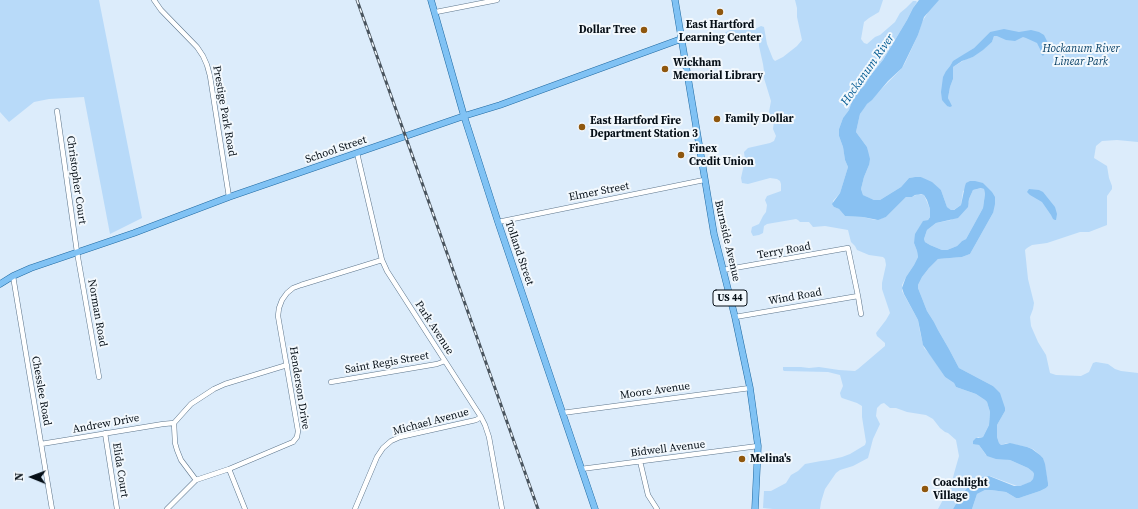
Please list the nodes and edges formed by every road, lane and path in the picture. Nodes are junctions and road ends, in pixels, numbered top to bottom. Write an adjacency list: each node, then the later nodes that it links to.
1 (154, 0): 11 (street, Prestige Park Road)
2 (431, 0): 5 (main road, Tolland Street)
3 (497, 0): 5 (street)
4 (675, 0): 6 (main road, Burnside Avenue / US 44)
5 (436, 12): 8 (main road, Tolland Street)
6 (681, 39): 8 (main road, School Street); 10 (main road, Burnside Avenue / US 44)
7 (57, 111): 13 (street, Christopher Court)
8 (464, 116): 9 (main road, School Street); 12 (main road, Tolland Street)
9 (358, 153): 11 (main road, School Street); 14 (street, Park Avenue)
10 (704, 180): 12 (street, Elmer Street); 15 (main road, Burnside Avenue / US 44)
11 (230, 197): 13 (main road, School Street)
12 (498, 222): 26 (main road, Tolland Street)
13 (77, 252): 16 (main road, School Street); 23 (street, Norman Road)
14 (382, 260): 21 (street, Park Avenue); 22 (street, Henderson Drive)
15 (723, 270): 18 (street, Terry Road); 20 (main road, Burnside Avenue / US 44)
16 (13, 276): 17 (main road, School Street); 30 (street, Chesslee Road)
17 (0, 284)
18 (858, 296): 19 (street); 20 (street, Wind Road)
19 (861, 314)
20 (735, 317): 25 (main road, Burnside Avenue / US 44)
21 (445, 360): 24 (street, Saint Regis Street); 27 (street, Park Avenue)
22 (287, 365): 28 (street); 33 (street, Henderson Drive)
23 (99, 377)
24 (331, 382)
25 (750, 388): 26 (street, Moore Avenue); 31 (main road, Burnside Avenue / US 44)
26 (562, 413): 34 (main road, Tolland Street)
27 (481, 417): 40 (street, Michael Avenue); 41 (street, Park Avenue)
28 (174, 423): 29 (street, Andrew Drive); 35 (street)
29 (105, 434): 30 (street, Andrew Drive); 37 (street, Elida Court)
30 (41, 444): 36 (street, Chesslee Road)
31 (758, 446): 32 (street, Bidwell Avenue); 44 (main road, Burnside Avenue / US 44)
32 (640, 461): 34 (street, Bidwell Avenue); 43 (street)
33 (229, 469): 35 (street, Henderson Drive); 39 (street)
34 (581, 469): 42 (main road, Tolland Street)
35 (196, 480): 38 (street, Henderson Drive)
36 (52, 509)
37 (117, 509)
38 (167, 509)
39 (245, 509)
40 (355, 509)
41 (502, 509)
42 (595, 509)
43 (656, 509)
44 (755, 509)

